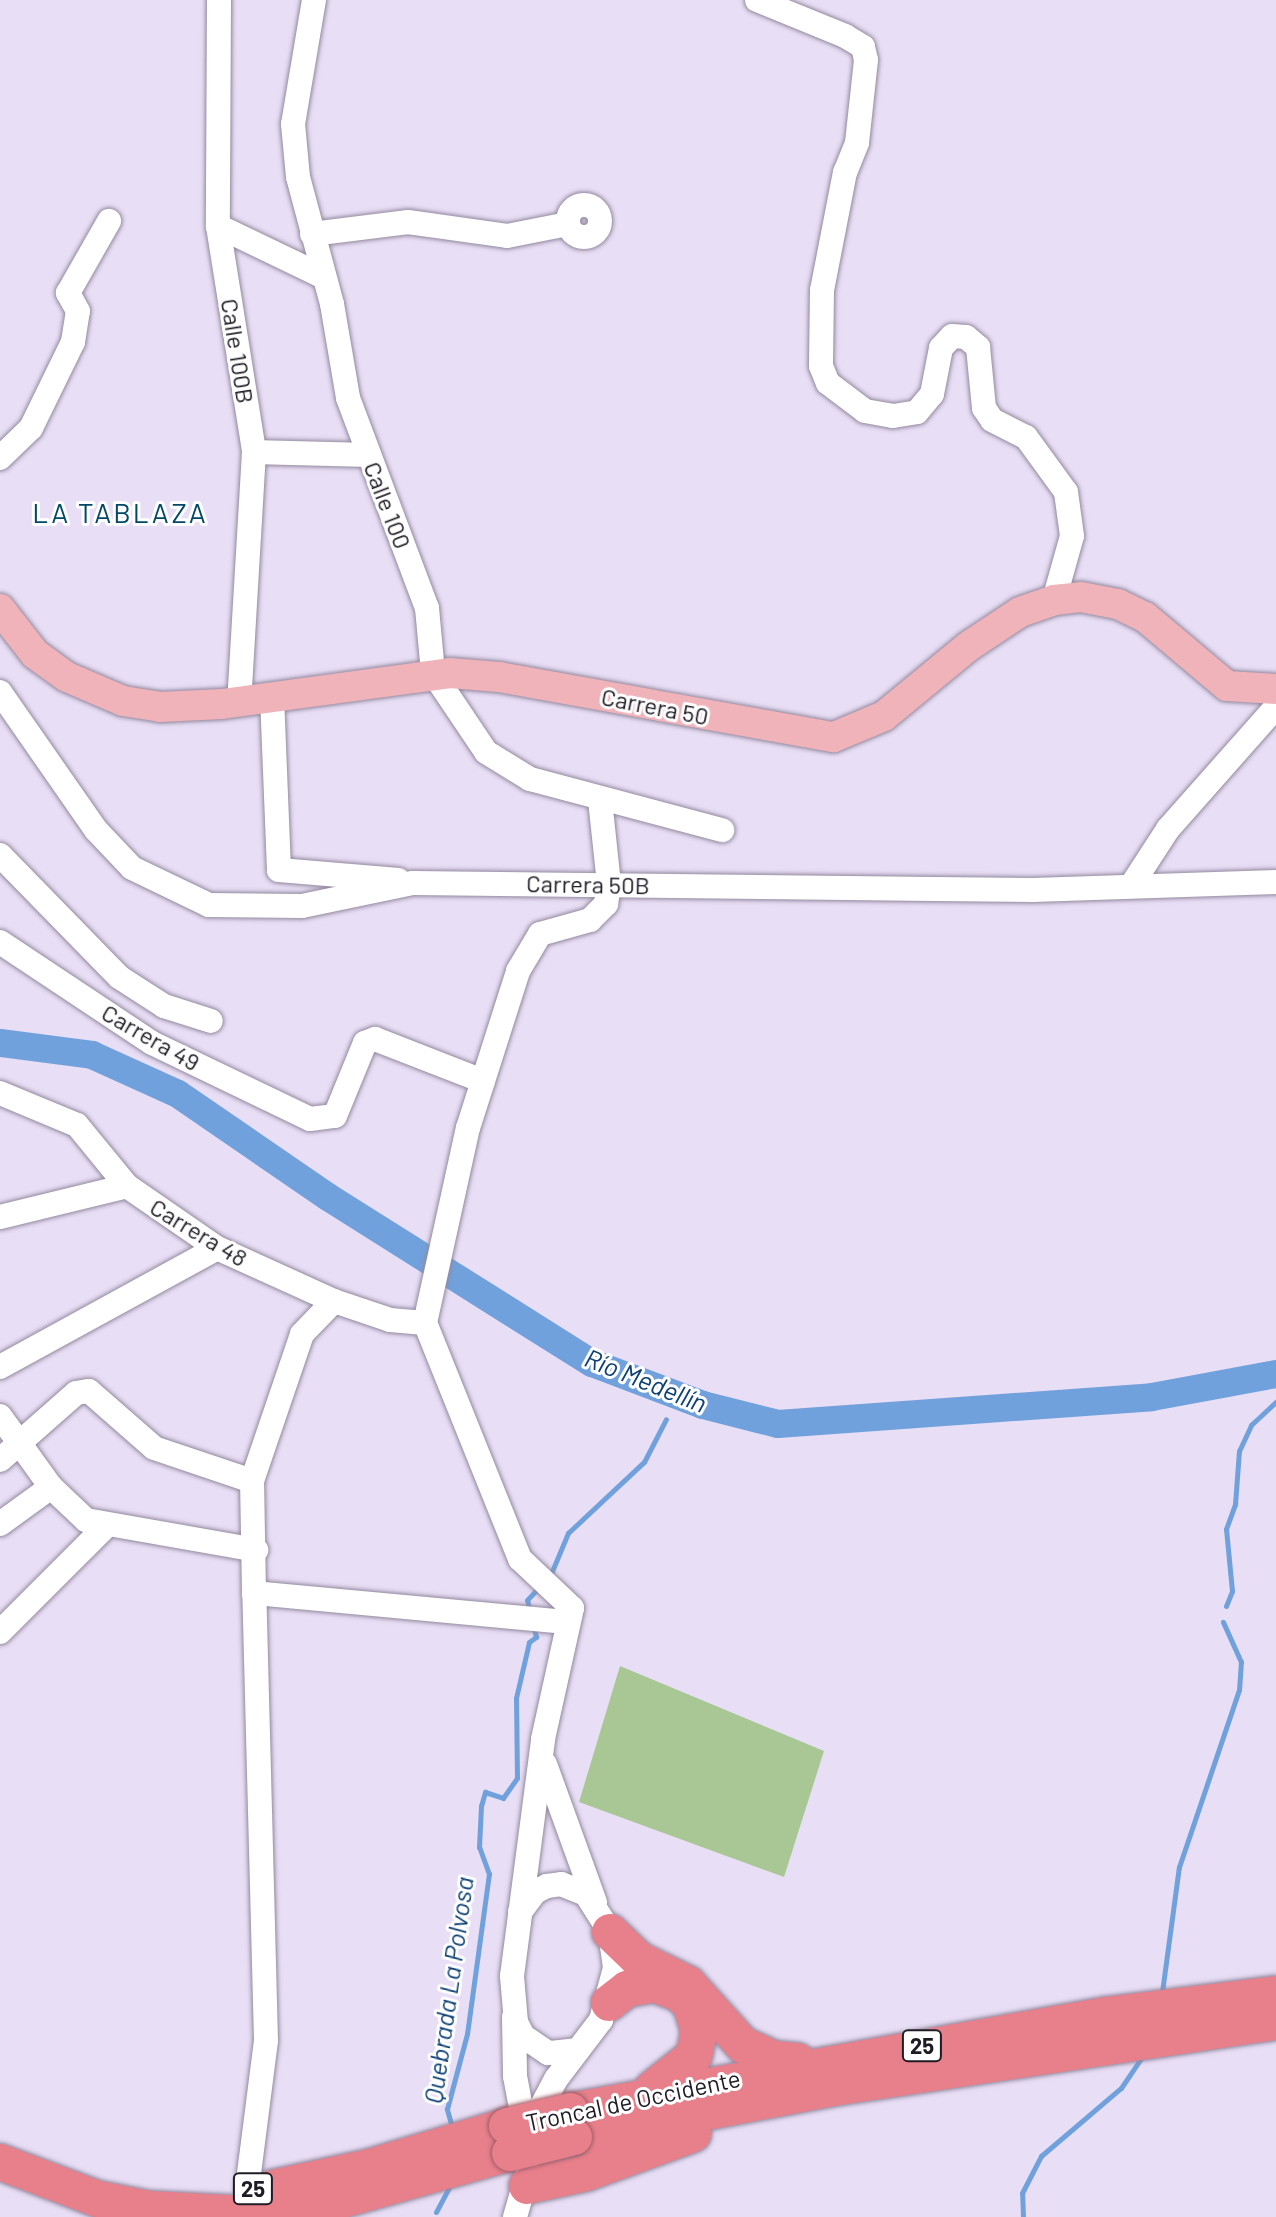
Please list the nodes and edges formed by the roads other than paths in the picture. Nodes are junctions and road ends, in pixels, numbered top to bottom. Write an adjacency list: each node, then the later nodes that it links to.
1 (219, 0): 6 (street, Calle 100B)
2 (314, 0): 7 (street, Calle 100)
3 (757, 0): 12 (street)
4 (109, 221): 11 (street)
5 (568, 224): 7 (street)
6 (218, 226): 8 (street); 9 (street, Calle 100B)
7 (312, 234): 8 (street, Calle 100)
8 (322, 276): 10 (street, Calle 100)
9 (254, 452): 10 (street); 18 (street, Calle 100B)
10 (368, 455): 14 (street, Calle 100)
11 (0, 458)
12 (1054, 600): 14 (main road, Carrera 50); 15 (main road, Carrera 50)
13 (0, 609): 18 (main road, Carrera 50)
14 (433, 673): 17 (main road, Carrera 50); 20 (street, Calle 100)
15 (1276, 689)
16 (0, 692): 24 (street, Carrera 50B)
17 (272, 696): 18 (main road, Carrera 50); 24 (street)
18 (239, 702)
19 (1276, 707): 26 (street)
20 (600, 800): 21 (street, Calle 100); 25 (street)
21 (722, 830)
22 (0, 855): 28 (street, Carrera 49)
23 (1276, 882): 26 (street, Carrera 50B)
24 (413, 883): 25 (street, Carrera 50B)
25 (609, 884): 26 (street, Carrera 50B); 31 (street)
26 (1131, 886)
27 (0, 942): 29 (street, Carrera 49)
28 (121, 978): 29 (street); 30 (street, Carrera 49)
29 (105, 1011): 31 (street, Carrera 49)
30 (211, 1021)
31 (483, 1081): 37 (street)
32 (0, 1093): 33 (street, Carrera 48)
33 (127, 1186): 34 (street); 35 (street, Carrera 48)
34 (0, 1217)
35 (217, 1248): 36 (street, Carrera 48); 38 (street)
36 (334, 1301): 37 (street, Carrera 48); 41 (street)
37 (425, 1323): 47 (street)
38 (0, 1367)
39 (0, 1416): 40 (street)
40 (10, 1452): 41 (street); 42 (street)
41 (252, 1481): 45 (street)
42 (51, 1487): 43 (street); 44 (street)
43 (0, 1524)
44 (107, 1525): 45 (street); 48 (street)
45 (256, 1550): 46 (street)
46 (254, 1593): 47 (street); 64 (street)
47 (558, 1622): 49 (street)
48 (0, 1632)
49 (543, 1739): 50 (street); 51 (street)
50 (519, 1914): 51 (street); 54 (street)
51 (603, 1918): 53 (street); 57 (highway)
52 (1276, 1994): 57 (highway, Troncal de Occidente / 25)
53 (609, 2003): 56 (street); 59 (highway)
54 (515, 2007): 56 (street); 62 (street)
55 (1276, 2022): 58 (highway, Troncal de Occidente / 25)
56 (578, 2050): 62 (street)
57 (839, 2060): 59 (highway, Troncal de Occidente / 25)
58 (946, 2071): 60 (highway, Troncal de Occidente / 25); 65 (highway)
59 (642, 2095): 60 (highway, Troncal de Occidente / 25)
60 (572, 2124): 62 (highway, Troncal de Occidente / 25, bridge)
61 (0, 2139): 64 (highway, Troncal de Occidente / 25)
62 (514, 2139): 63 (highway, Troncal de Occidente / 25); 64 (highway, Troncal de Occidente / 25); 65 (street)
63 (0, 2162)
64 (247, 2189)
65 (521, 2202)

